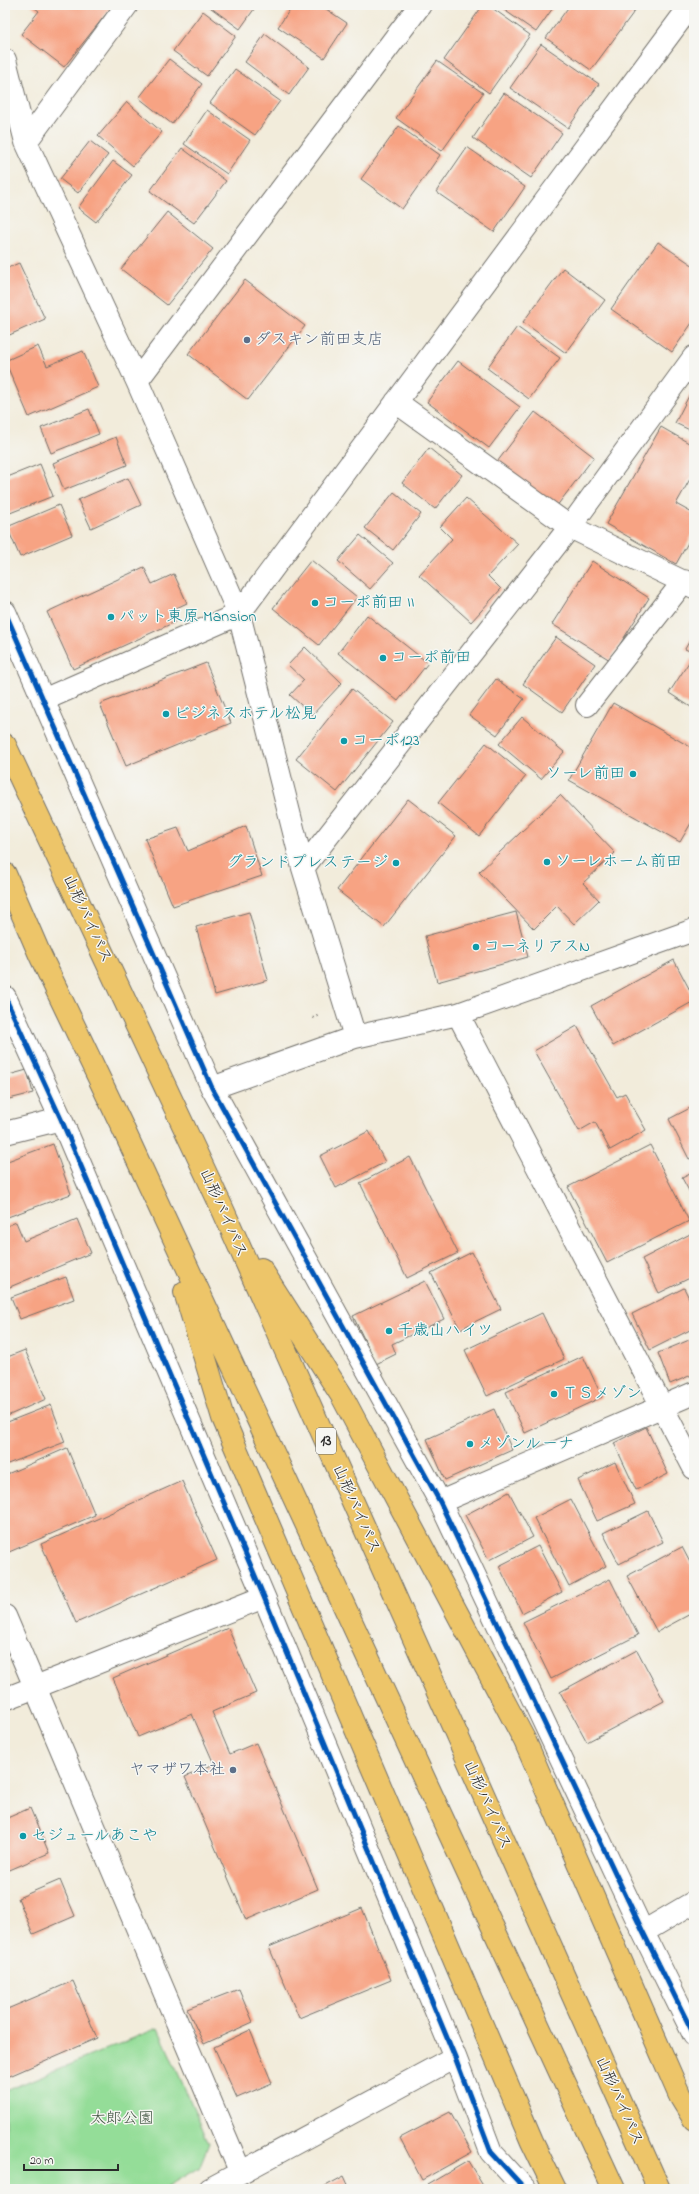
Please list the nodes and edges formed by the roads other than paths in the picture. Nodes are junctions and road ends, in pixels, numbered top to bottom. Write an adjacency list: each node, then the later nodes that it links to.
1 (127, 5): 5 (street)
2 (420, 5): 7 (street)
3 (691, 5): 8 (street)
4 (5, 60): 5 (street)
5 (26, 142): 7 (street)
6 (694, 357): 9 (street)
7 (137, 381): 12 (street)
8 (396, 402): 9 (street); 12 (street)
9 (570, 527): 10 (street); 16 (street)
10 (689, 584): 14 (street)
11 (5, 612): 13 (street)
12 (239, 614): 13 (street); 16 (street)
13 (43, 700): 22 (street)
14 (587, 705)
15 (5, 745): 25 (highway, 山形バイパス / 13)
16 (302, 868): 21 (street)
17 (5, 874): 26 (highway)
18 (694, 930): 20 (street)
19 (5, 997): 23 (street)
20 (458, 1014): 21 (street); 28 (street)
21 (355, 1037): 22 (street)
22 (212, 1088): 30 (street)
23 (61, 1119): 24 (street); 31 (street)
24 (5, 1133)
25 (222, 1210): 39 (highway); 45 (highway, 山形バイパス / 13)
26 (163, 1218): 43 (highway); 44 (highway)
27 (694, 1393): 28 (street)
28 (662, 1407): 29 (street); 30 (street)
29 (694, 1468)
30 (440, 1502): 36 (street)
31 (264, 1597): 33 (street); 38 (street)
32 (5, 1616): 33 (street)
33 (35, 1687): 34 (street); 40 (street)
34 (5, 1699)
35 (694, 1902): 36 (street)
36 (643, 1932): 37 (street)
37 (694, 2035)
38 (455, 2057): 40 (street); 42 (street)
39 (694, 2119)
40 (240, 2171): 41 (street)
41 (210, 2189)
42 (525, 2189)
43 (555, 2189)
44 (614, 2189)
45 (659, 2189)

